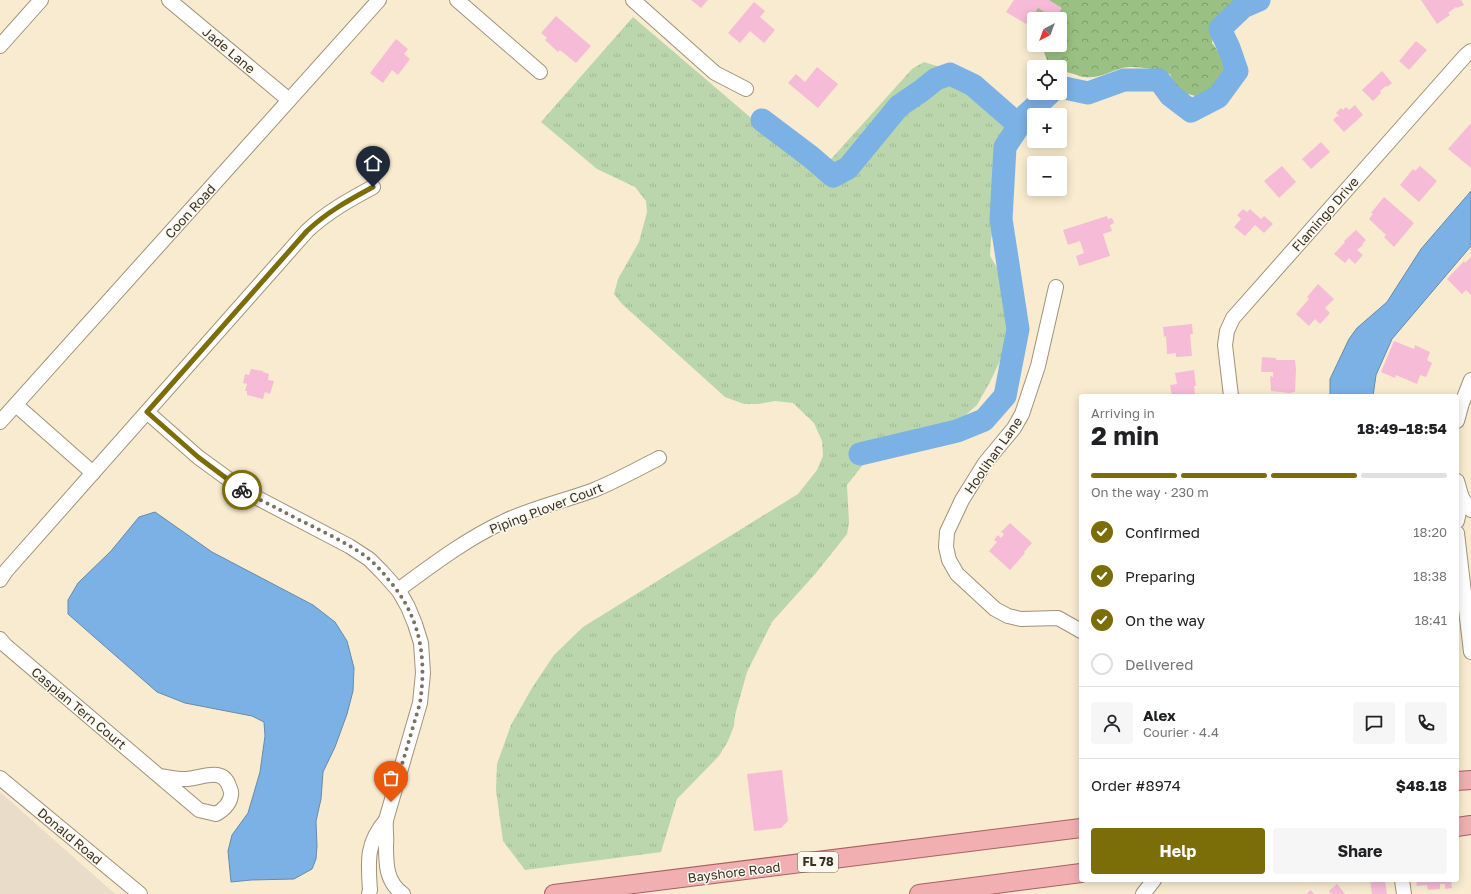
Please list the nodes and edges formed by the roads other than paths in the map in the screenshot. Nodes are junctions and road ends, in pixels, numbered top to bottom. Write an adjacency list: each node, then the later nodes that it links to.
1 (41, 0): 6 (street)
2 (169, 0): 10 (street, Jade Lane)
3 (379, 0): 10 (street, Coon Road)
4 (457, 0): 8 (street)
5 (633, 0): 9 (street)
6 (0, 46)
7 (1471, 51): 14 (street, Flamingo Drive)
8 (540, 72)
9 (746, 88)
10 (289, 100): 15 (street, Coon Road)
11 (373, 187): 16 (street)
12 (1056, 287): 28 (street, Hoolihan Lane)
13 (1471, 380): 17 (street)
14 (1231, 394)
15 (16, 405): 18 (street, Coon Road); 20 (street)
16 (147, 412): 20 (street); 27 (street)
17 (1459, 414)
18 (0, 422)
19 (659, 458): 27 (street, Piping Plover Court)
20 (93, 473): 26 (street)
21 (1459, 484): 22 (street)
22 (1467, 498): 23 (street); 24 (street)
23 (1471, 510)
24 (1459, 516)
25 (1459, 550): 30 (street)
26 (0, 580)
27 (398, 590): 35 (street)
28 (1079, 630)
29 (0, 639): 31 (street, Caspian Tern Court)
30 (1471, 652)
31 (159, 776): 31 (street, Caspian Tern Court)
32 (0, 778): 42 (street, Donald Road)
33 (1471, 780): 34 (main road)
34 (1459, 781)
35 (386, 820): 43 (street); 44 (street)
36 (1471, 825): 37 (main road)
37 (1459, 827)
38 (1079, 828): 45 (main road, Bayshore Road / FL 78)
39 (1079, 873): 46 (main road)
40 (1152, 882): 47 (street)
41 (1402, 882): 48 (street)
42 (140, 894)
43 (369, 894)
44 (403, 894)
45 (554, 894)
46 (919, 894)
47 (1143, 894)
48 (1404, 894)

